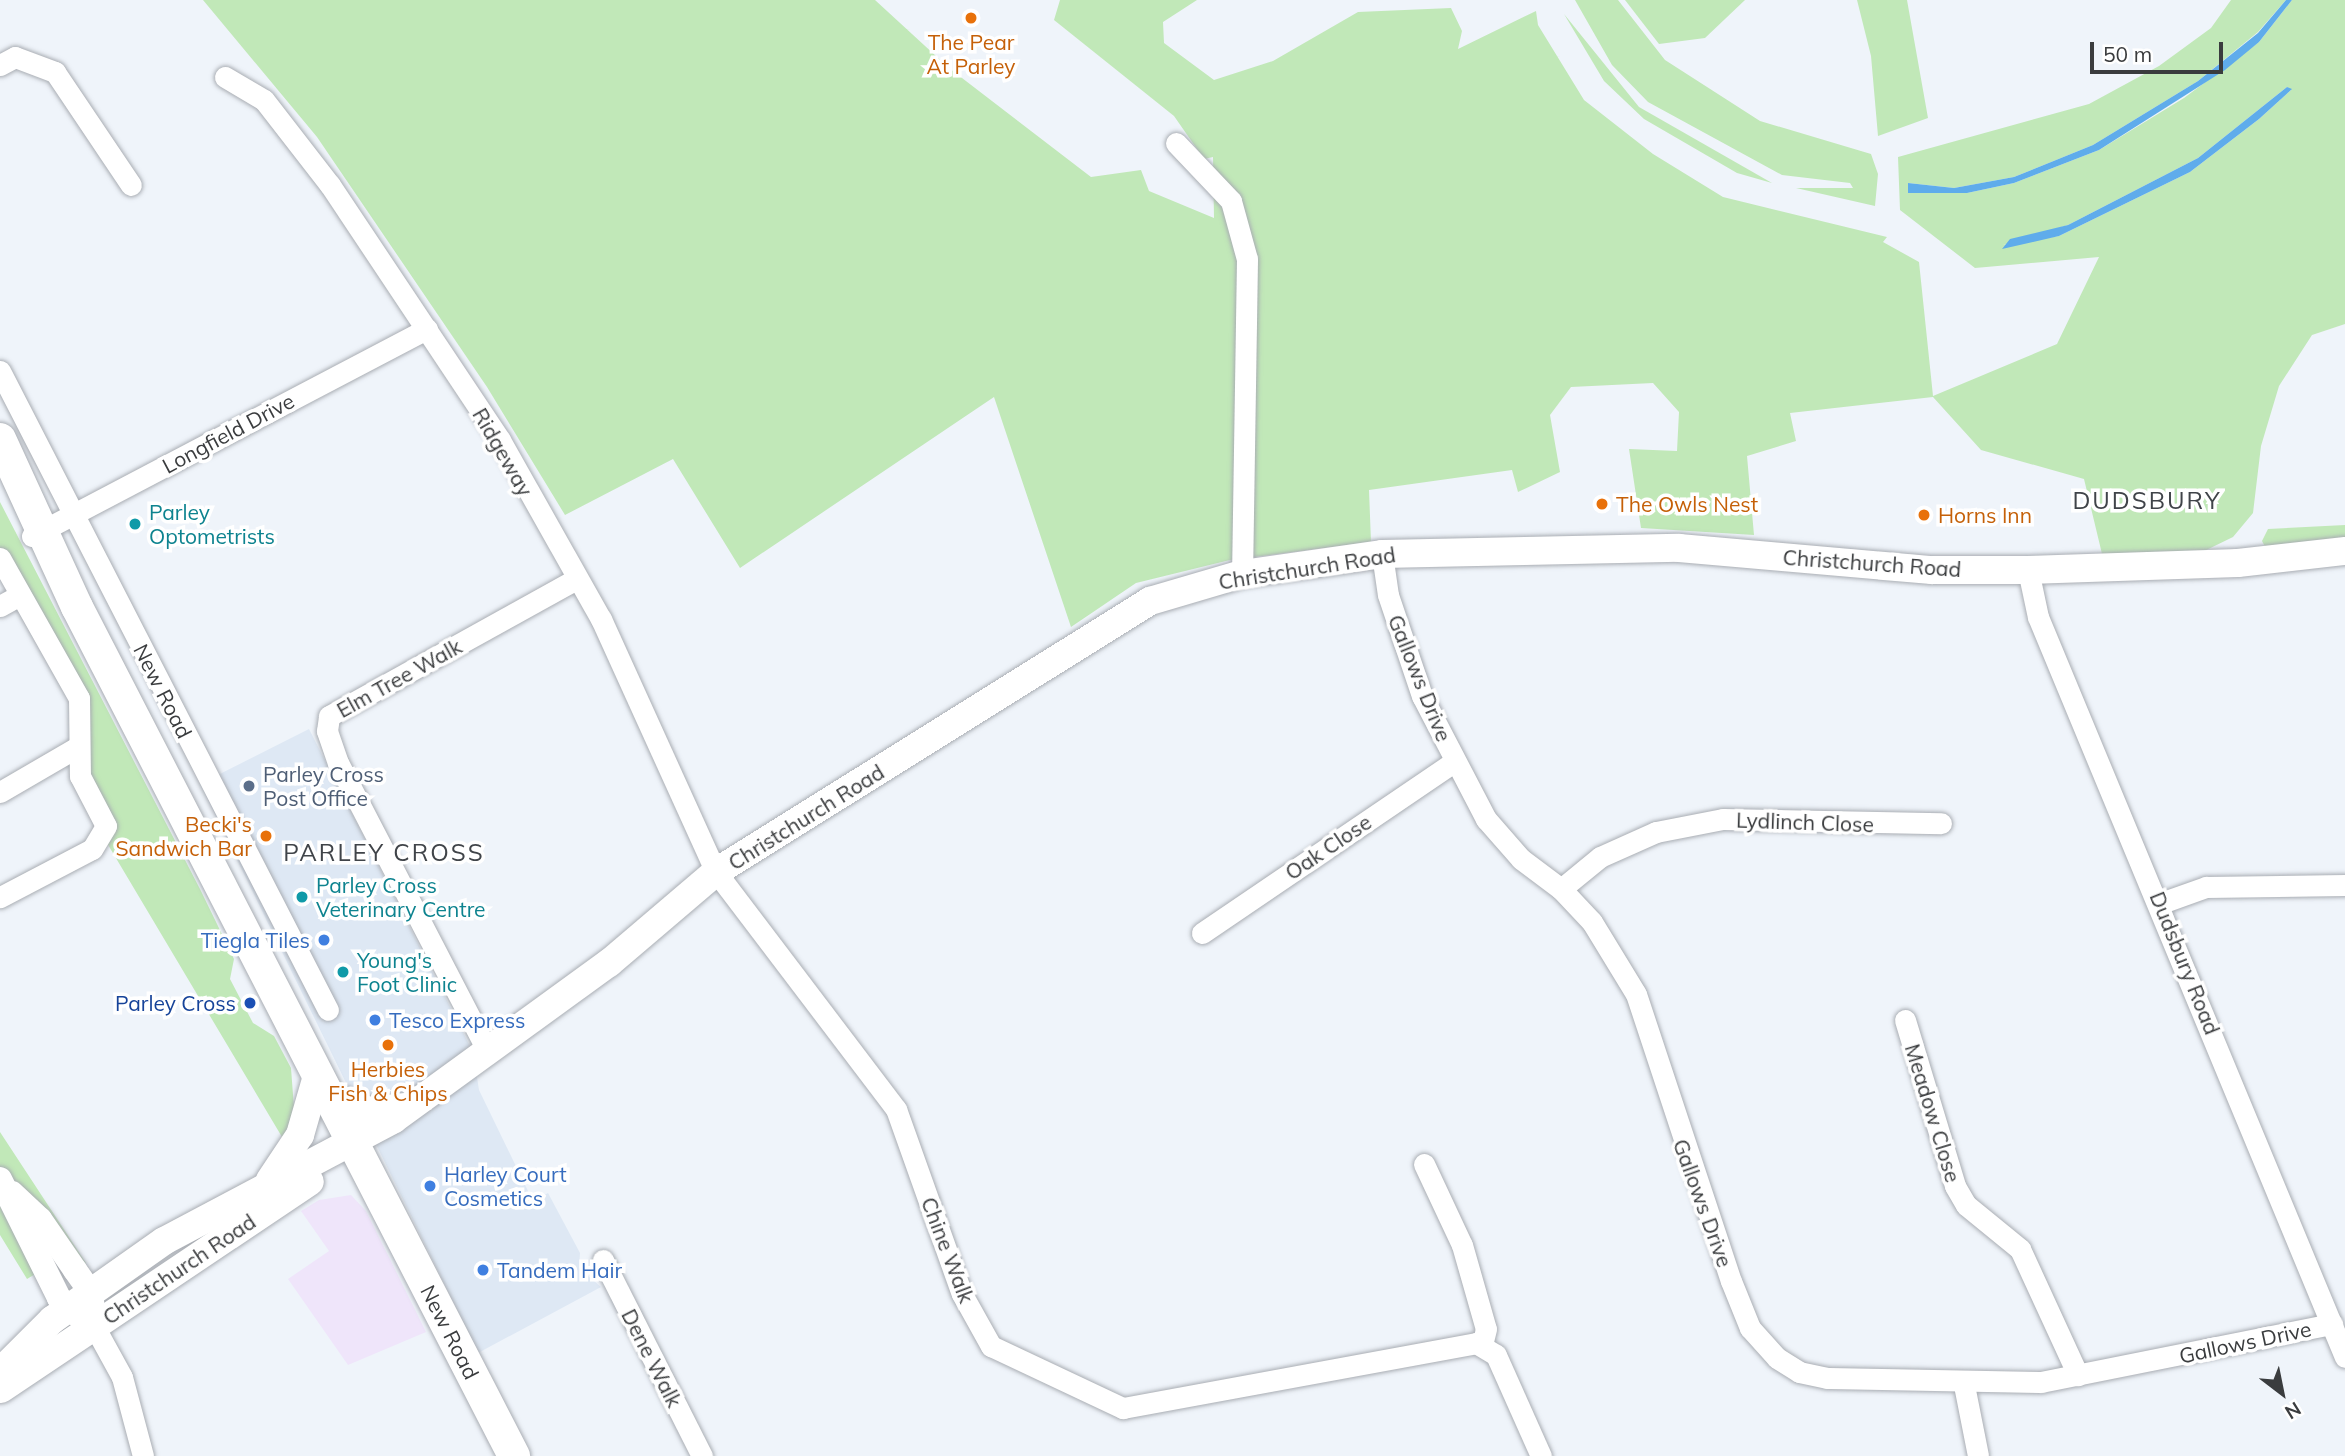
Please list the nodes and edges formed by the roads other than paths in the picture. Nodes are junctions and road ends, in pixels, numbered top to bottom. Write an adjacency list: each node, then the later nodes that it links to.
1 (0, 65): 4 (street)
2 (225, 77): 5 (street, Ridgeway)
3 (1176, 144): 15 (street)
4 (131, 185)
5 (427, 329): 9 (street, Longfield Drive); 16 (street, Ridgeway)
6 (0, 371): 9 (street, New Road)
7 (0, 439): 10 (main road, New Road)
8 (0, 481): 10 (main road, New Road)
9 (74, 514): 10 (street, Longfield Drive); 30 (street, New Road)
10 (38, 533): 22 (main road, New Road)
11 (2345, 551): 14 (main road, Christchurch Road)
12 (1382, 554): 14 (main road, Christchurch Road); 15 (main road, Christchurch Road); 20 (street, Gallows Drive)
13 (0, 558): 17 (street)
14 (2028, 570): 28 (street, Dudsbury Road)
15 (1242, 574): 24 (main road, Christchurch Road)
16 (576, 579): 24 (street, Ridgeway); 32 (street, Elm Tree Walk)
17 (20, 595): 18 (street); 19 (street)
18 (0, 606)
19 (79, 746): 21 (street); 27 (street)
20 (1454, 762): 26 (street, Gallows Drive); 29 (street, Oak Close)
21 (0, 792)
22 (181, 810): 33 (main road, New Road); 34 (main road, New Road)
23 (1941, 823): 26 (street, Lydlinch Close)
24 (716, 873): 32 (main road, Christchurch Road); 45 (street, Chine Walk)
25 (2345, 885): 28 (street)
26 (1561, 889): 49 (street, Gallows Drive)
27 (0, 897)
28 (2161, 903): 43 (street, Dudsbury Road)
29 (1202, 933)
30 (328, 1010)
31 (1905, 1020): 48 (street, Meadow Close)
32 (488, 1052): 35 (main road, Christchurch Road)
33 (317, 1076): 36 (main road, New Road); 39 (main road)
34 (345, 1101): 35 (main road); 36 (main road, New Road)
35 (423, 1101): 36 (main road, Christchurch Road)
36 (359, 1141): 39 (main road, Christchurch Road); 44 (main road, Christchurch Road); 52 (main road, New Road)
37 (1424, 1164): 45 (street)
38 (3, 1183): 41 (street); 42 (street)
39 (264, 1188): 41 (main road, Christchurch Road)
40 (603, 1260): 53 (street, Dene Walk)
41 (91, 1293): 42 (main road, Christchurch Road); 44 (street)
42 (66, 1310): 44 (street); 47 (main road, Christchurch Road)
43 (2332, 1324): 46 (street, Dudsbury Road); 48 (street, Gallows Drive)
44 (94, 1326): 50 (main road, Christchurch Road); 51 (street)
45 (1482, 1345): 54 (street)
46 (2345, 1357)
47 (0, 1372)
48 (2078, 1375): 49 (street, Gallows Drive)
49 (1964, 1385): 55 (street)
50 (0, 1390)
51 (143, 1456)
52 (514, 1456)
53 (702, 1456)
54 (1541, 1456)
55 (1978, 1456)

